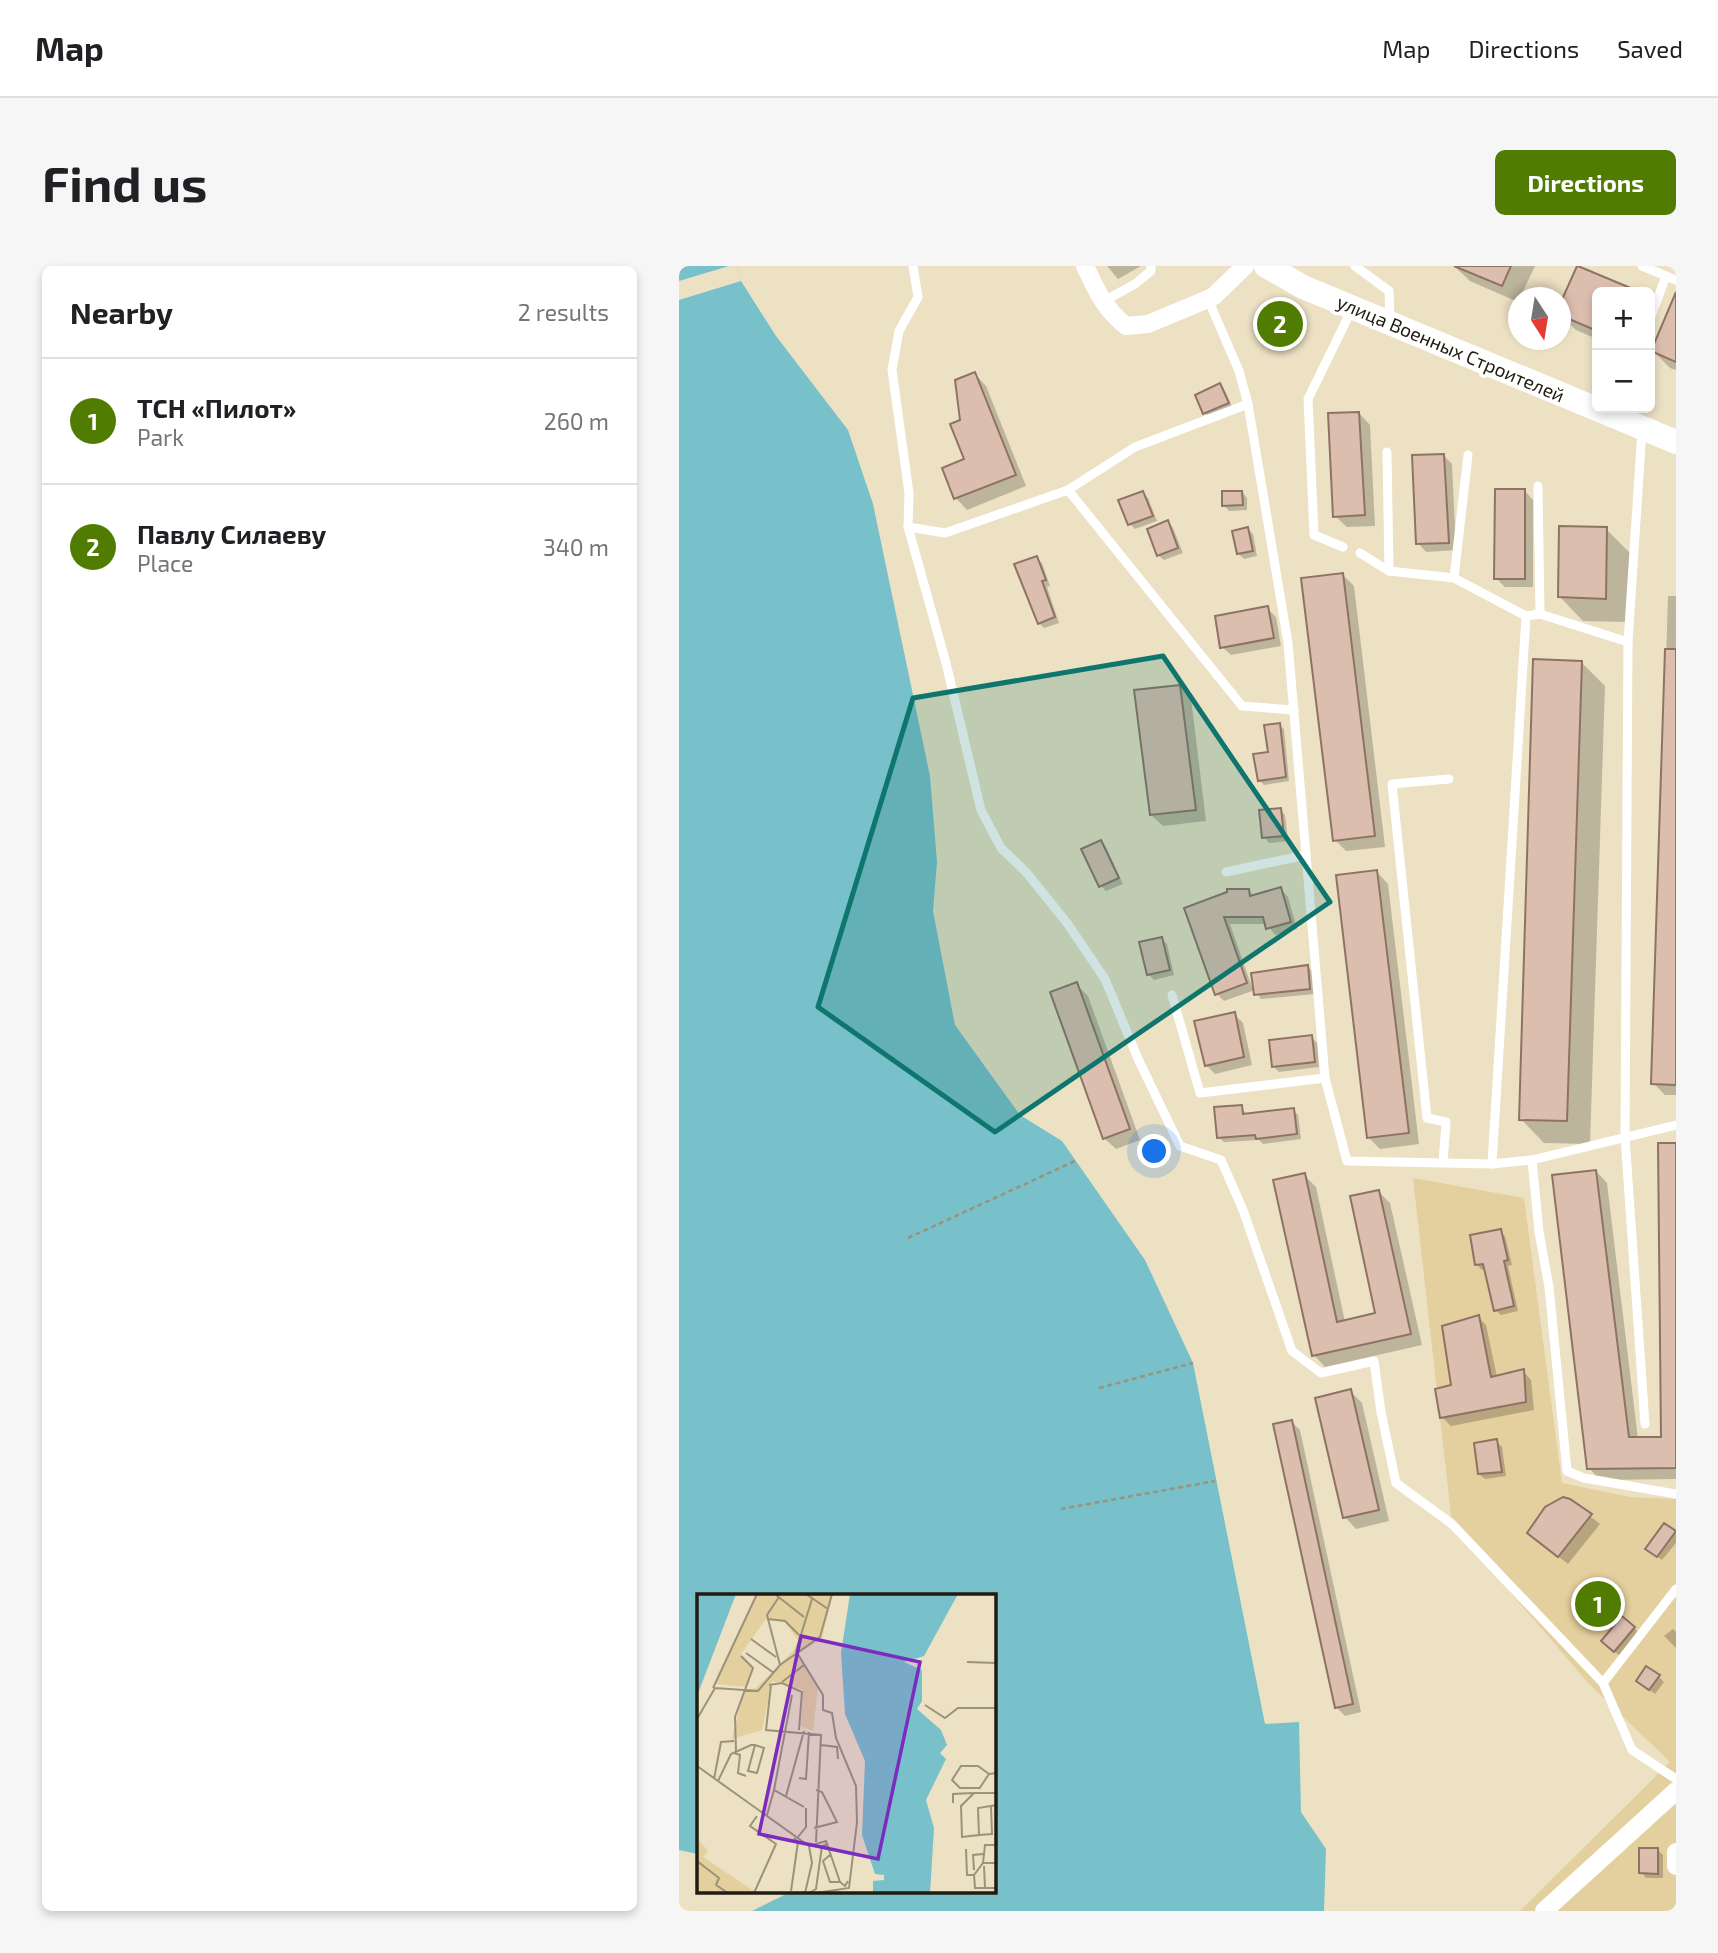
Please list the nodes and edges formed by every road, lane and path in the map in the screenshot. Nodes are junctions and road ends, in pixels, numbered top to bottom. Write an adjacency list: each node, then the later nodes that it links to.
1 (913, 266): 24 (lane)
2 (1084, 266): 11 (street)
3 (1151, 266): 11 (lane)
4 (1245, 266): 10 (street)
5 (1266, 266): 13 (main road, улица Военных Строителей)
6 (1355, 266): 14 (lane)
7 (1642, 266): 8 (lane)
8 (1666, 276): 9 (lane); 12 (lane)
9 (1676, 280)
10 (1208, 299): 11 (street); 16 (lane)
11 (1102, 302)
12 (1655, 306)
13 (1353, 308): 14 (main road, улица Военных Строителей); 25 (lane)
14 (1390, 323): 15 (main road, улица Военных Строителей)
15 (1592, 403)
16 (1248, 404): 23 (lane); 32 (lane)
17 (1616, 413): 18 (main road, улица Военных Строителей)
18 (1642, 428): 19 (main road, улица Военных Строителей); 31 (lane)
19 (1676, 442)
20 (1387, 452): 27 (lane)
21 (1468, 454): 28 (lane)
22 (1538, 486): 29 (lane)
23 (1068, 490): 24 (lane); 32 (lane)
24 (908, 527): 52 (lane)
25 (1343, 547)
26 (1360, 554): 27 (lane)
27 (1389, 571): 28 (lane)
28 (1454, 578): 30 (lane)
29 (1540, 614): 30 (lane); 31 (lane)
30 (1526, 616): 43 (lane)
31 (1627, 642): 39 (lane)
32 (1294, 710): 34 (lane)
33 (1448, 779): 42 (lane)
34 (1306, 855): 35 (lane); 37 (lane)
35 (1226, 872)
36 (1172, 995): 37 (lane)
37 (1325, 1078): 42 (lane)
38 (1676, 1125): 39 (lane)
39 (1625, 1137): 40 (lane); 47 (lane)
40 (1532, 1160): 43 (lane); 49 (lane)
41 (1075, 1161): 44 (path)
42 (1443, 1163): 43 (lane)
43 (1492, 1164)
44 (908, 1238)
45 (1193, 1363): 46 (path)
46 (1099, 1388)
47 (1646, 1424)
48 (1215, 1481): 50 (path)
49 (1676, 1494)
50 (1061, 1509)
51 (1676, 1589): 52 (lane)
52 (1603, 1684): 53 (lane)
53 (1676, 1779)
54 (1676, 1791): 57 (street)
55 (1676, 1852): 56 (street)
56 (1676, 1866)
57 (1544, 1911)

